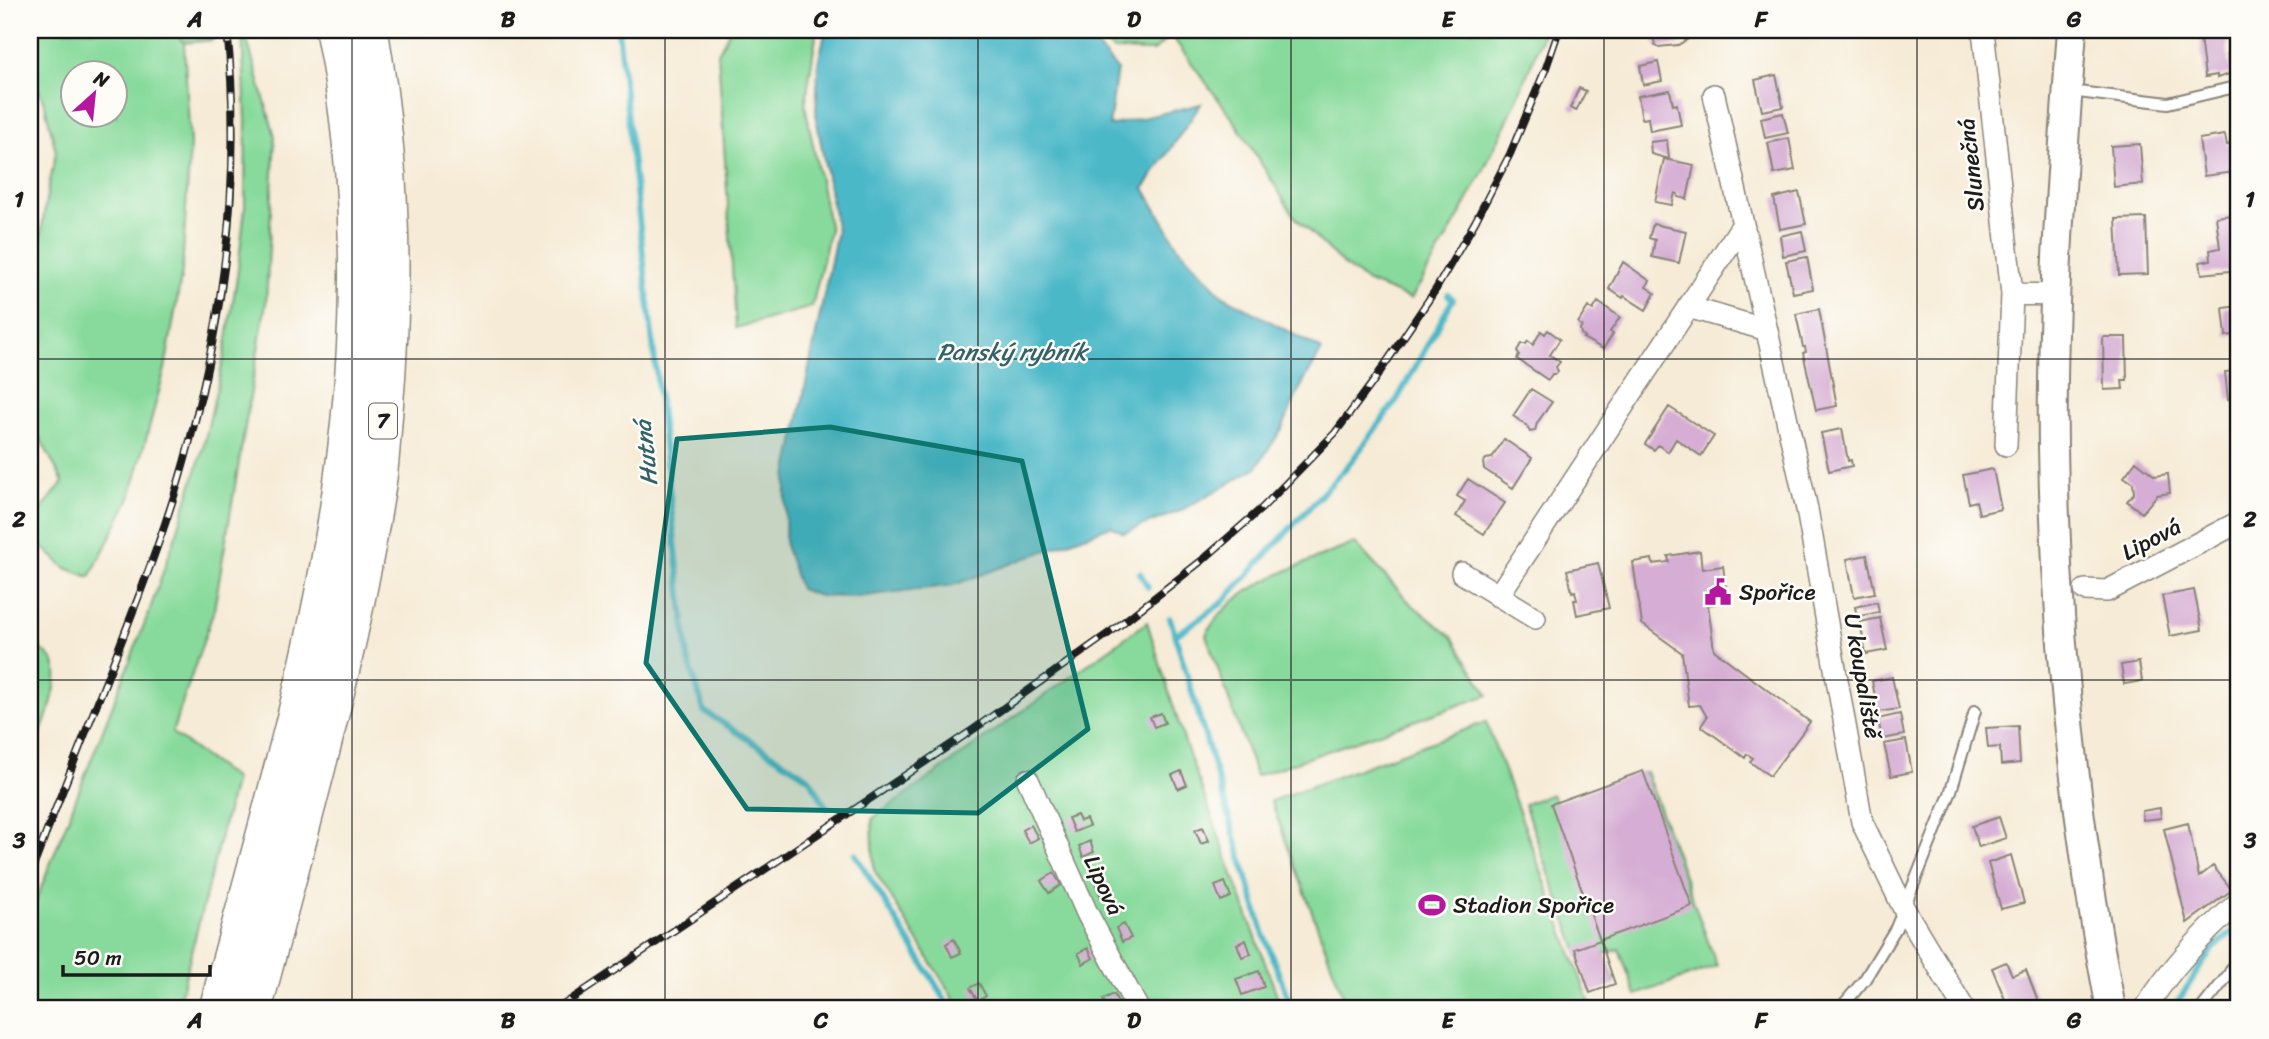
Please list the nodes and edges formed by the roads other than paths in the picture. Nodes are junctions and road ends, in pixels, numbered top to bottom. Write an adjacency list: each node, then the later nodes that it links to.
1 (334, 30): 25 (highway, 7)
2 (369, 30): 26 (highway, 7)
3 (1983, 30): 9 (street, Slunečná)
4 (2072, 30): 6 (street)
5 (2239, 86): 6 (lane)
6 (2068, 91): 10 (street)
7 (1714, 95): 8 (street, U koupaliště)
8 (1743, 224): 11 (street); 12 (street, U koupaliště)
9 (2012, 294): 10 (street); 13 (street, Slunečná)
10 (2056, 295): 24 (street)
11 (1688, 307): 12 (street); 17 (street)
12 (1767, 330): 22 (street, U koupaliště)
13 (2006, 445)
14 (2239, 522): 16 (street, Lipová)
15 (1462, 573): 17 (street)
16 (2085, 590)
17 (1498, 596): 18 (street)
18 (1535, 618)
19 (1975, 711): 22 (lane)
20 (1028, 780): 27 (street, Lipová)
21 (2239, 902): 30 (street)
22 (1904, 909): 28 (lane); 29 (street, U koupaliště)
23 (2239, 955): 31 (lane)
24 (2110, 1005)
25 (218, 1009)
26 (253, 1009)
27 (1138, 1009)
28 (1840, 1009)
29 (1964, 1009)
30 (2145, 1009)
31 (2202, 1009)

